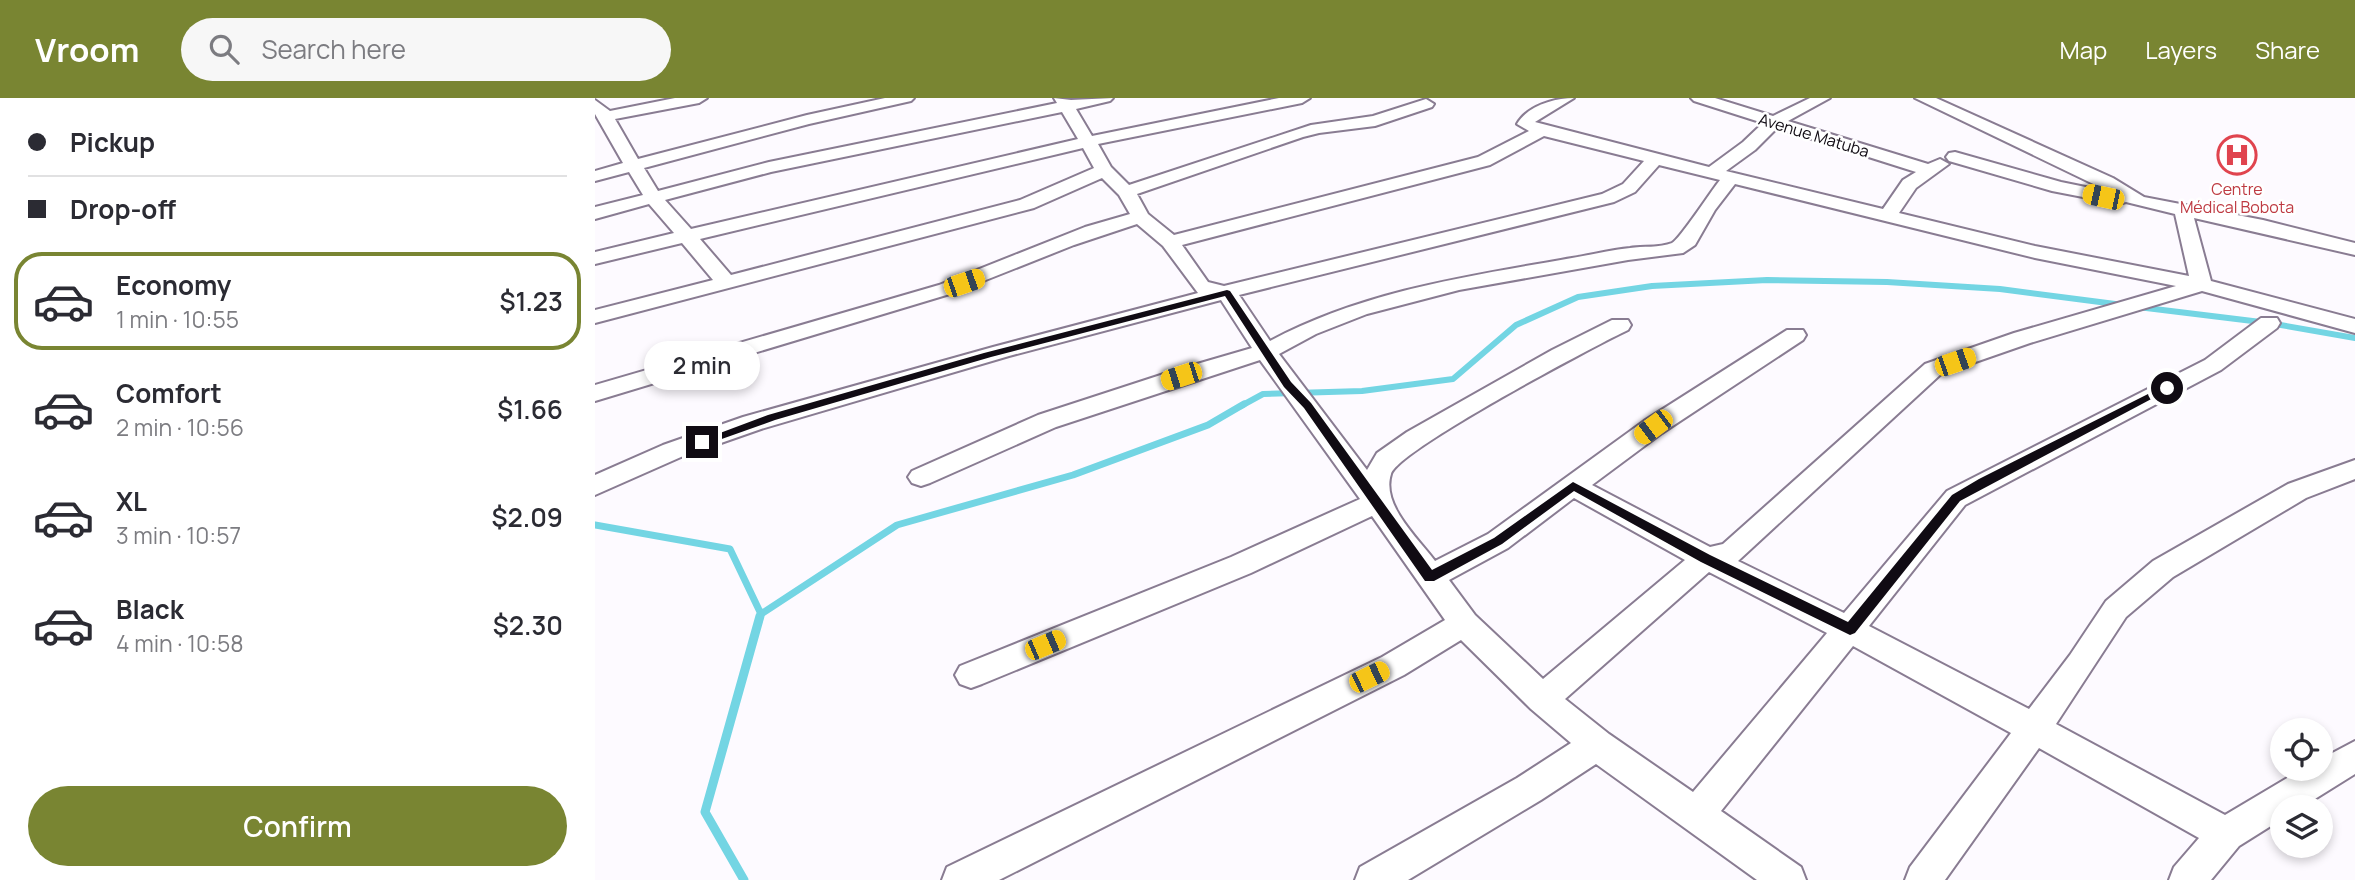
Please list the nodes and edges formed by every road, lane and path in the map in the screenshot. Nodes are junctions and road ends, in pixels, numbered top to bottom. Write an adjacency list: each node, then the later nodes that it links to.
1 (699, 98): 11 (street)
2 (906, 98): 19 (street)
3 (1105, 98): 10 (street)
4 (1302, 98): 16 (street)
5 (1566, 98): 13 (street)
6 (1699, 98): 12 (street, Avenue Matuba)
7 (1822, 98): 12 (street)
8 (1923, 98): 14 (street)
9 (1426, 100): 24 (street)
10 (1065, 102): 16 (street); 25 (street)
11 (600, 111): 15 (street)
12 (1773, 122): 21 (street, Avenue Matuba); 23 (street)
13 (1542, 131): 18 (street); 32 (street)
14 (2002, 135): 17 (street); 26 (street)
15 (604, 136): 19 (street)
16 (1090, 141): 20 (street); 31 (street)
17 (1955, 157): 21 (street); 26 (street)
18 (1654, 160): 23 (street); 37 (street)
19 (632, 166): 22 (street); 25 (street)
20 (1104, 170): 24 (street); 35 (street)
21 (1928, 170): 29 (street)
22 (595, 176)
23 (1721, 177): 29 (street); 43 (street)
24 (1126, 192): 30 (street)
25 (653, 197): 28 (street); 31 (street)
26 (2139, 201): 27 (street)
27 (2184, 210): 33 (street); 36 (street)
28 (595, 213)
29 (1887, 216): 36 (street)
30 (1141, 217): 32 (street); 44 (street)
31 (687, 235): 34 (street); 35 (street)
32 (1170, 242): 37 (street)
33 (2355, 249)
34 (595, 258)
35 (726, 282): 38 (street)
36 (2202, 285): 41 (street); 50 (street)
37 (1227, 293): 43 (street); 47 (street)
38 (595, 317)
39 (2269, 323): 53 (street)
40 (1620, 325): 49 (street)
41 (2355, 326)
42 (1795, 335): 48 (street)
43 (1267, 351): 46 (street); 49 (street)
44 (595, 393)
45 (2355, 469): 56 (street)
46 (921, 477)
47 (595, 486)
48 (1573, 486): 50 (street); 51 (street)
49 (1378, 502): 51 (street); 54 (street)
50 (1706, 558): 53 (street); 55 (street)
51 (1430, 577): 52 (street)
52 (1464, 624): 55 (street); 61 (street)
53 (1850, 629): 56 (street); 59 (street)
54 (971, 675)
55 (1542, 699): 57 (street)
56 (2032, 729): 60 (street); 64 (street)
57 (1597, 745): 59 (street); 62 (street)
58 (2355, 756): 60 (street)
59 (1695, 816): 63 (street)
60 (2226, 834): 65 (street)
61 (960, 880)
62 (1373, 880)
63 (1788, 880)
64 (1923, 880)
65 (2187, 880)

